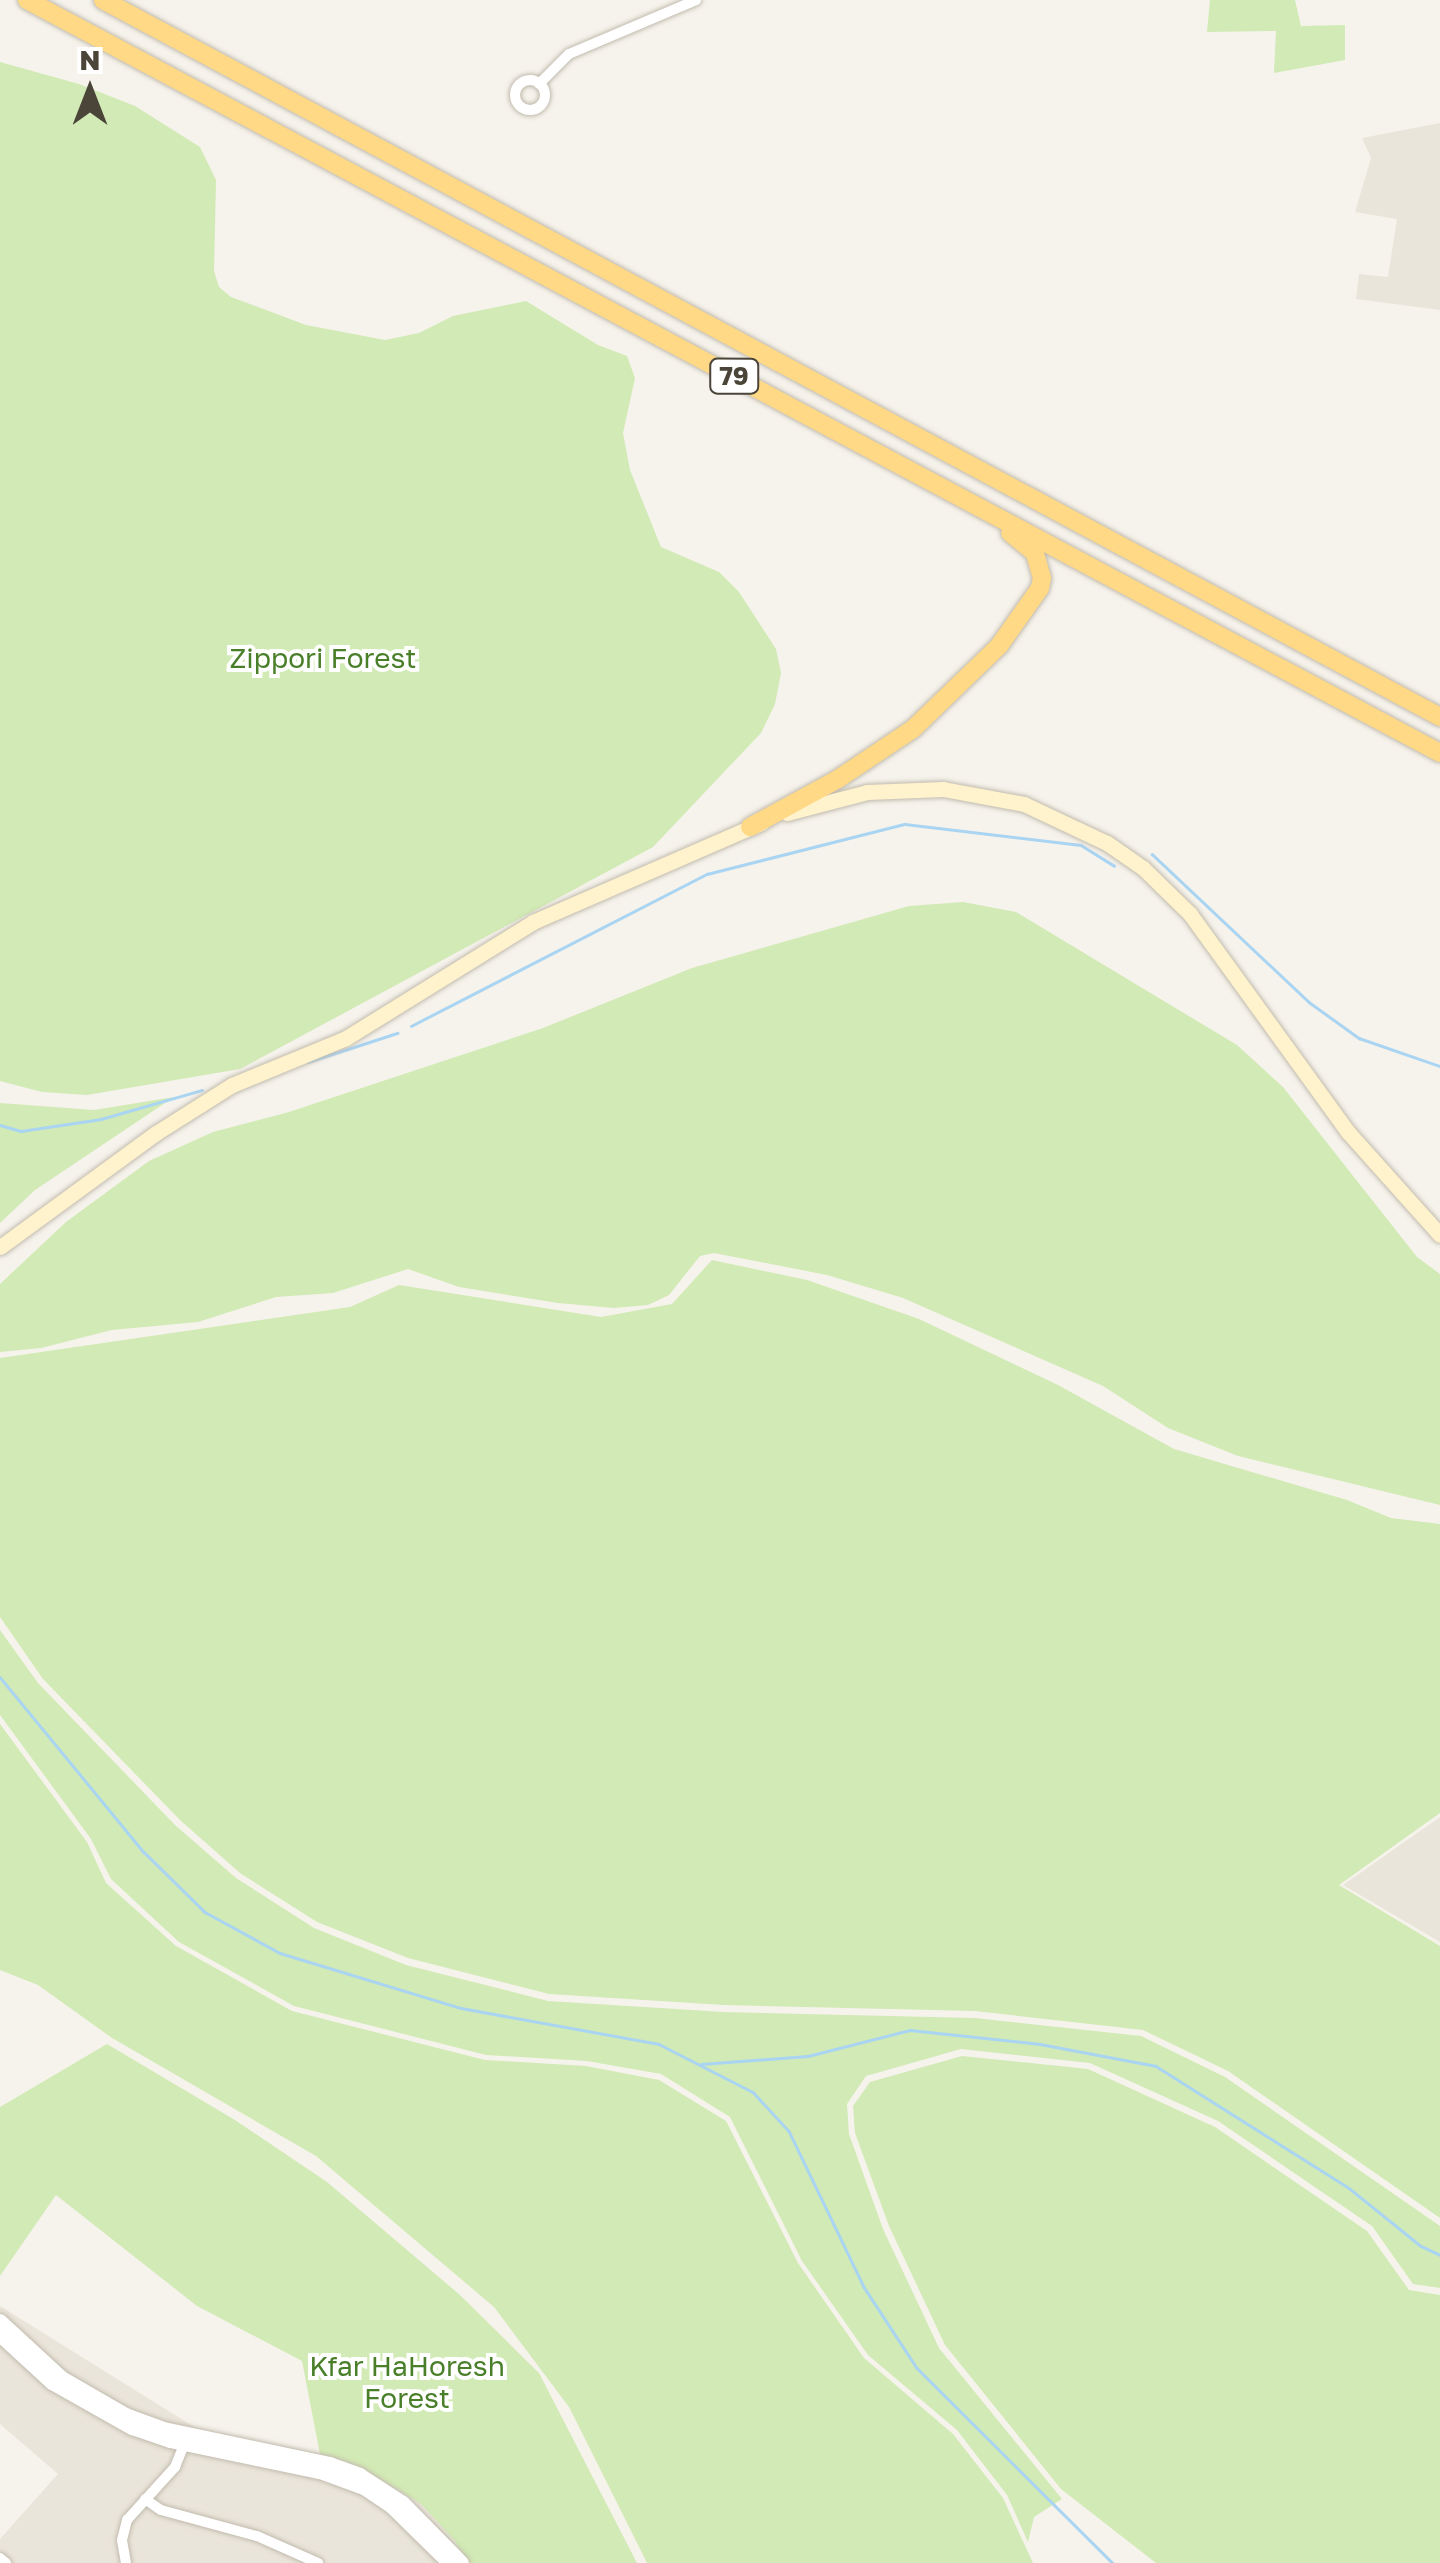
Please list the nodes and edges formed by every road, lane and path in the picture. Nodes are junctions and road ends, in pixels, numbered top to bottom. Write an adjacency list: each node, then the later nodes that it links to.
1 (26, 0): 5 (highway, 79)
2 (104, 0): 6 (highway, 79)
3 (696, 0): 4 (street)
4 (539, 84)
5 (868, 447): 7 (highway, 79); 8 (highway)
6 (1440, 718)
7 (1440, 753)
8 (750, 827): 9 (main road); 10 (main road)
9 (1440, 1236)
10 (0, 1247)
11 (0, 2320): 13 (street)
12 (0, 2336): 13 (street)
13 (186, 2440): 14 (street); 19 (street); 20 (street)
14 (144, 2498): 17 (street); 18 (street)
15 (0, 2558): 16 (street)
16 (6, 2563)
17 (126, 2563)
18 (318, 2563)
19 (449, 2563)
20 (462, 2563)

